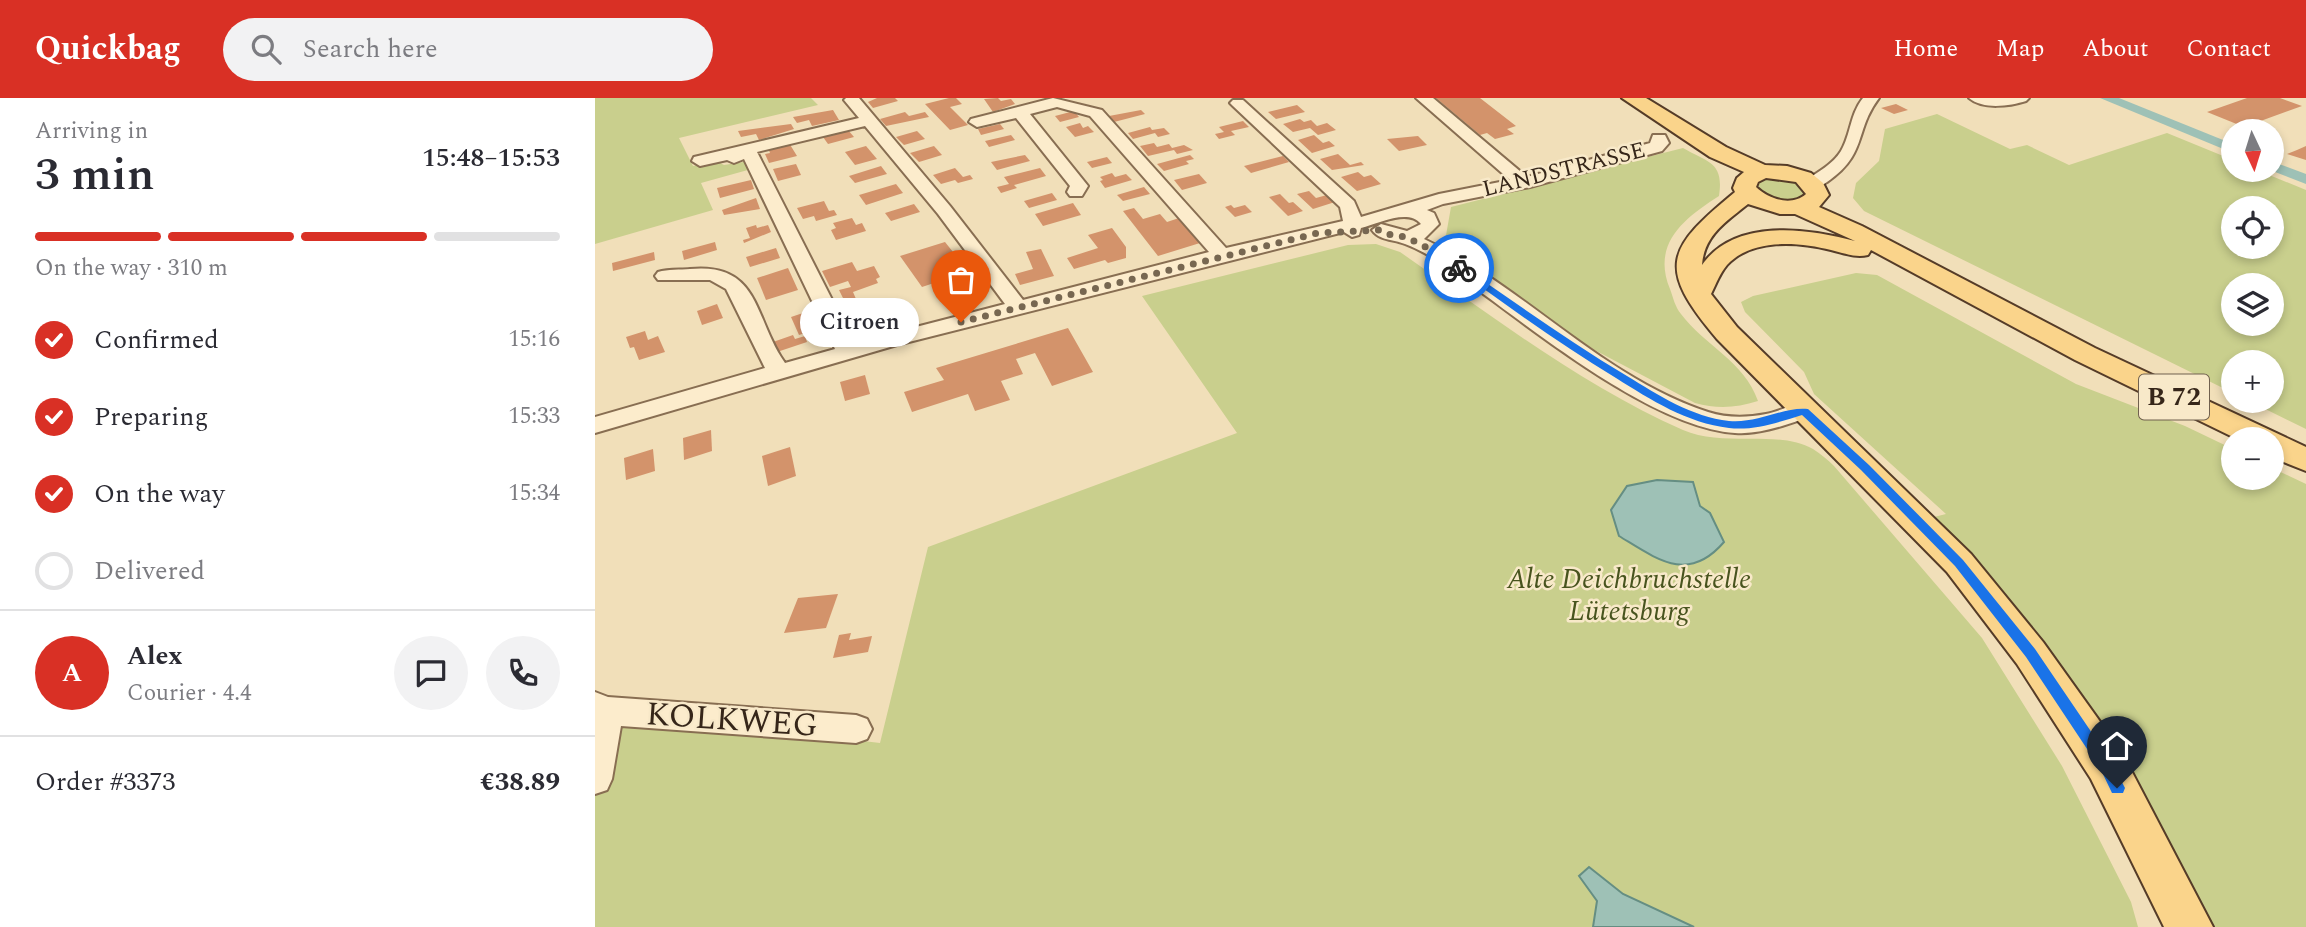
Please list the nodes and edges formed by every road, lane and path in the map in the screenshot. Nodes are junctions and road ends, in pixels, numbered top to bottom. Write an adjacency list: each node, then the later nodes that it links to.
1 (1424, 98): 15 (street)
2 (1632, 98): 16 (main road)
3 (1871, 98): 17 (street)
4 (1977, 98): 5 (street)
5 (2021, 98)
6 (852, 100): 10 (street)
7 (1043, 100): 9 (street); 22 (street)
8 (1238, 103): 21 (street)
9 (1020, 112): 11 (street); 18 (street)
10 (867, 121): 13 (street); 26 (street)
11 (977, 122)
12 (1659, 138): 15 (street, LANDSTRASSE)
13 (741, 154): 14 (street); 27 (street)
14 (700, 162)
15 (1524, 183): 20 (street, LANDSTRASSE)
16 (1755, 187): 17 (main road); 17 (main road); 25 (main road)
17 (1805, 191): 24 (main road, B 72)
18 (1076, 192)
19 (1382, 224): 20 (street); 20 (street); 21 (street)
20 (1416, 224): 29 (street)
21 (1351, 228): 22 (street)
22 (1222, 255): 26 (street)
23 (665, 276): 28 (street)
24 (1941, 278): 25 (main road); 31 (main road, B 72)
25 (1697, 295): 29 (main road)
26 (1018, 307): 27 (street)
27 (847, 351): 28 (street)
28 (779, 371): 30 (street)
29 (1795, 403): 37 (main road)
30 (595, 425)
31 (2238, 427)
32 (2284, 449): 33 (main road)
33 (2306, 460)
34 (601, 708): 35 (street, KOLKWEG); 36 (street, KOLKWEG)
35 (856, 729)
36 (595, 779)
37 (2189, 927)

